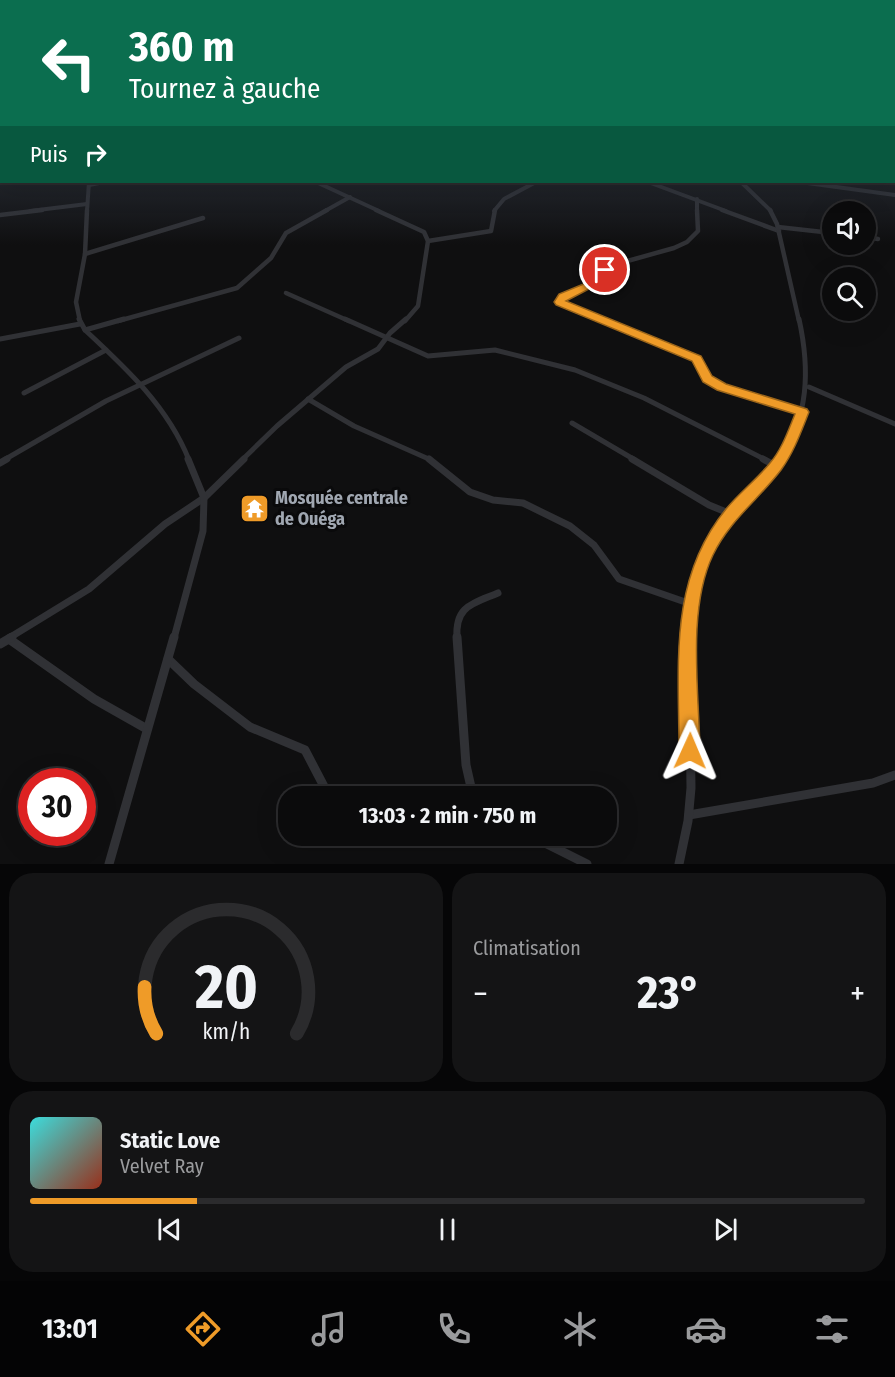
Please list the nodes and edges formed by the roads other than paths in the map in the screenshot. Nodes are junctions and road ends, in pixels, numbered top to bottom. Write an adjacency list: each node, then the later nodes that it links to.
1 (89, 183): 10 (street)
2 (318, 183): 8 (street)
3 (534, 183): 15 (street)
4 (651, 183): 9 (street)
5 (743, 183): 13 (street)
6 (807, 183): 7 (street)
7 (895, 195)
8 (350, 197): 15 (street); 18 (street)
9 (697, 199): 13 (street); 27 (street)
10 (87, 204): 11 (street); 16 (street)
11 (0, 215)
12 (203, 218): 16 (street)
13 (778, 229): 14 (street); 24 (street)
14 (822, 232)
15 (428, 242): 21 (street)
16 (86, 254): 18 (street)
17 (286, 293): 21 (street)
18 (82, 327): 20 (street); 22 (street)
19 (239, 338): 23 (street)
20 (0, 339)
21 (386, 339): 26 (street); 31 (street)
22 (106, 350): 23 (street); 25 (street)
23 (139, 384): 30 (street); 32 (street)
24 (809, 387): 27 (street); 29 (street)
25 (24, 393)
26 (308, 399): 32 (street); 35 (street)
27 (802, 412): 31 (street)
28 (572, 423): 33 (street)
29 (895, 424)
30 (0, 463)
31 (776, 466): 33 (street)
32 (204, 498): 36 (street); 38 (street)
33 (731, 514): 35 (street)
34 (498, 593): 42 (street)
35 (691, 604): 43 (street)
36 (9, 639): 37 (street); 39 (street)
37 (0, 644)
38 (168, 659): 39 (street); 41 (street)
39 (147, 729): 45 (street)
40 (895, 775): 43 (street)
41 (325, 786)
42 (471, 786)
43 (689, 815): 47 (street)
44 (551, 846): 46 (street)
45 (109, 864)
46 (588, 864)
47 (679, 864)

